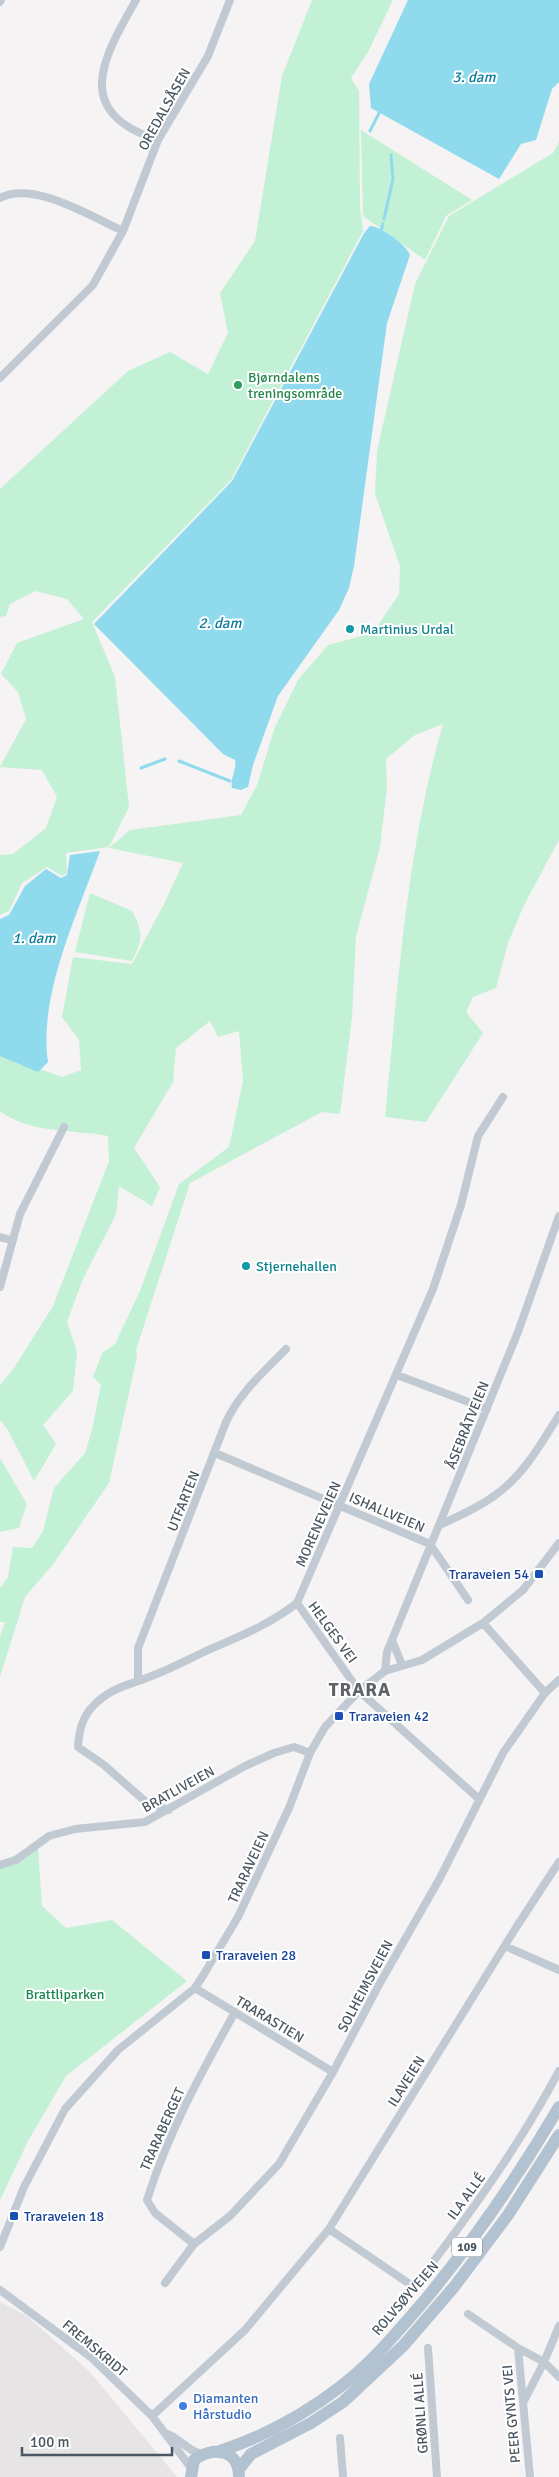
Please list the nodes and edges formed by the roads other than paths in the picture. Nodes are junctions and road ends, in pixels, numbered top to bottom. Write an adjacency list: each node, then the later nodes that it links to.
1 (136, 0): 3 (street)
2 (230, 0): 3 (street, OREDALSÅSEN)
3 (158, 140): 5 (street, OREDALSÅSEN)
4 (0, 198): 5 (street)
5 (123, 230): 6 (street, OREDALSÅSEN)
6 (0, 378)
7 (503, 1097): 14 (street, MORENEVEIEN)
8 (64, 1127): 11 (street)
9 (559, 1216): 15 (street, ÅSEBRÅTVEIEN)
10 (0, 1236): 11 (street)
11 (11, 1240): 12 (street)
12 (0, 1287)
13 (286, 1349): 17 (street, UTFARTEN)
14 (397, 1376): 15 (street); 18 (street, MORENEVEIEN)
15 (486, 1409): 19 (street, ÅSEBRÅTVEIEN)
16 (559, 1415): 19 (street)
17 (215, 1453): 18 (street, ISHALLVEIEN); 28 (street, UTFARTEN)
18 (340, 1505): 21 (street, ISHALLVEIEN); 23 (street, MORENEVEIEN)
19 (440, 1526): 21 (street, ÅSEBRÅTVEIEN)
20 (559, 1543): 24 (street, TRARAVEIEN)
21 (430, 1544): 22 (street, ISHALLVEIEN); 25 (street, ÅSEBRÅTVEIEN)
22 (468, 1600)
23 (297, 1603): 28 (street); 30 (street, HELGES VEI)
24 (483, 1623): 26 (street, TRARAVEIEN); 31 (street)
25 (392, 1640): 26 (street); 27 (street, ÅSEBRÅTVEIEN)
26 (402, 1665): 27 (street, TRARAVEIEN)
27 (385, 1671): 30 (street, TRARAVEIEN)
28 (138, 1680): 34 (street)
29 (559, 1680): 31 (street, SOLHEIMSVEIEN)
30 (359, 1691): 32 (street, TRARAVEIEN); 33 (street, HELGES VEI)
31 (545, 1693): 33 (street, SOLHEIMSVEIEN)
32 (310, 1753): 34 (street, BRATLIVEIEN); 39 (street, TRARAVEIEN)
33 (479, 1799): 42 (street, SOLHEIMSVEIEN)
34 (170, 1810): 36 (street, BRATLIVEIEN)
35 (559, 1862): 37 (street, ILAVEIEN)
36 (0, 1865)
37 (505, 1946): 38 (street); 45 (street, ILAVEIEN)
38 (559, 1970)
39 (194, 1988): 40 (street, TRARASTIEN); 47 (street, TRARAVEIEN)
40 (235, 2012): 42 (street, TRARASTIEN); 46 (street, TRARABERGET)
41 (559, 2071): 45 (street, ILA ALLÉ)
42 (334, 2072): 46 (street, SOLHEIMSVEIEN)
43 (559, 2107): 60 (main road, ROLVSØYVEIEN / 109)
44 (559, 2135): 63 (main road, 109)
45 (330, 2229): 57 (street, ILAVEIEN)
46 (194, 2244): 48 (street, SOLHEIMSVEIEN)
47 (0, 2247)
48 (165, 2282)
49 (0, 2290): 57 (street, FREMSKRIDT)
50 (468, 2314): 53 (street)
51 (559, 2326): 54 (street)
52 (428, 2348): 65 (street, GRØNLI ALLÉ)
53 (518, 2348): 54 (street); 56 (street, PEER GYNTS VEI)
54 (544, 2362): 55 (street); 56 (street)
55 (559, 2377)
56 (524, 2401): 66 (street, PEER GYNTS VEI)
57 (152, 2416): 58 (street, FREMSKRIDT)
58 (165, 2433): 61 (street, FREMSKRIDT); 62 (street, FREMSKRIDT)
59 (340, 2438): 64 (street)
60 (220, 2451): 61 (main road, 109); 63 (main road, 109)
61 (202, 2454): 62 (main road)
62 (191, 2472)
63 (239, 2473)
64 (343, 2477)
65 (437, 2477)
66 (530, 2477)

